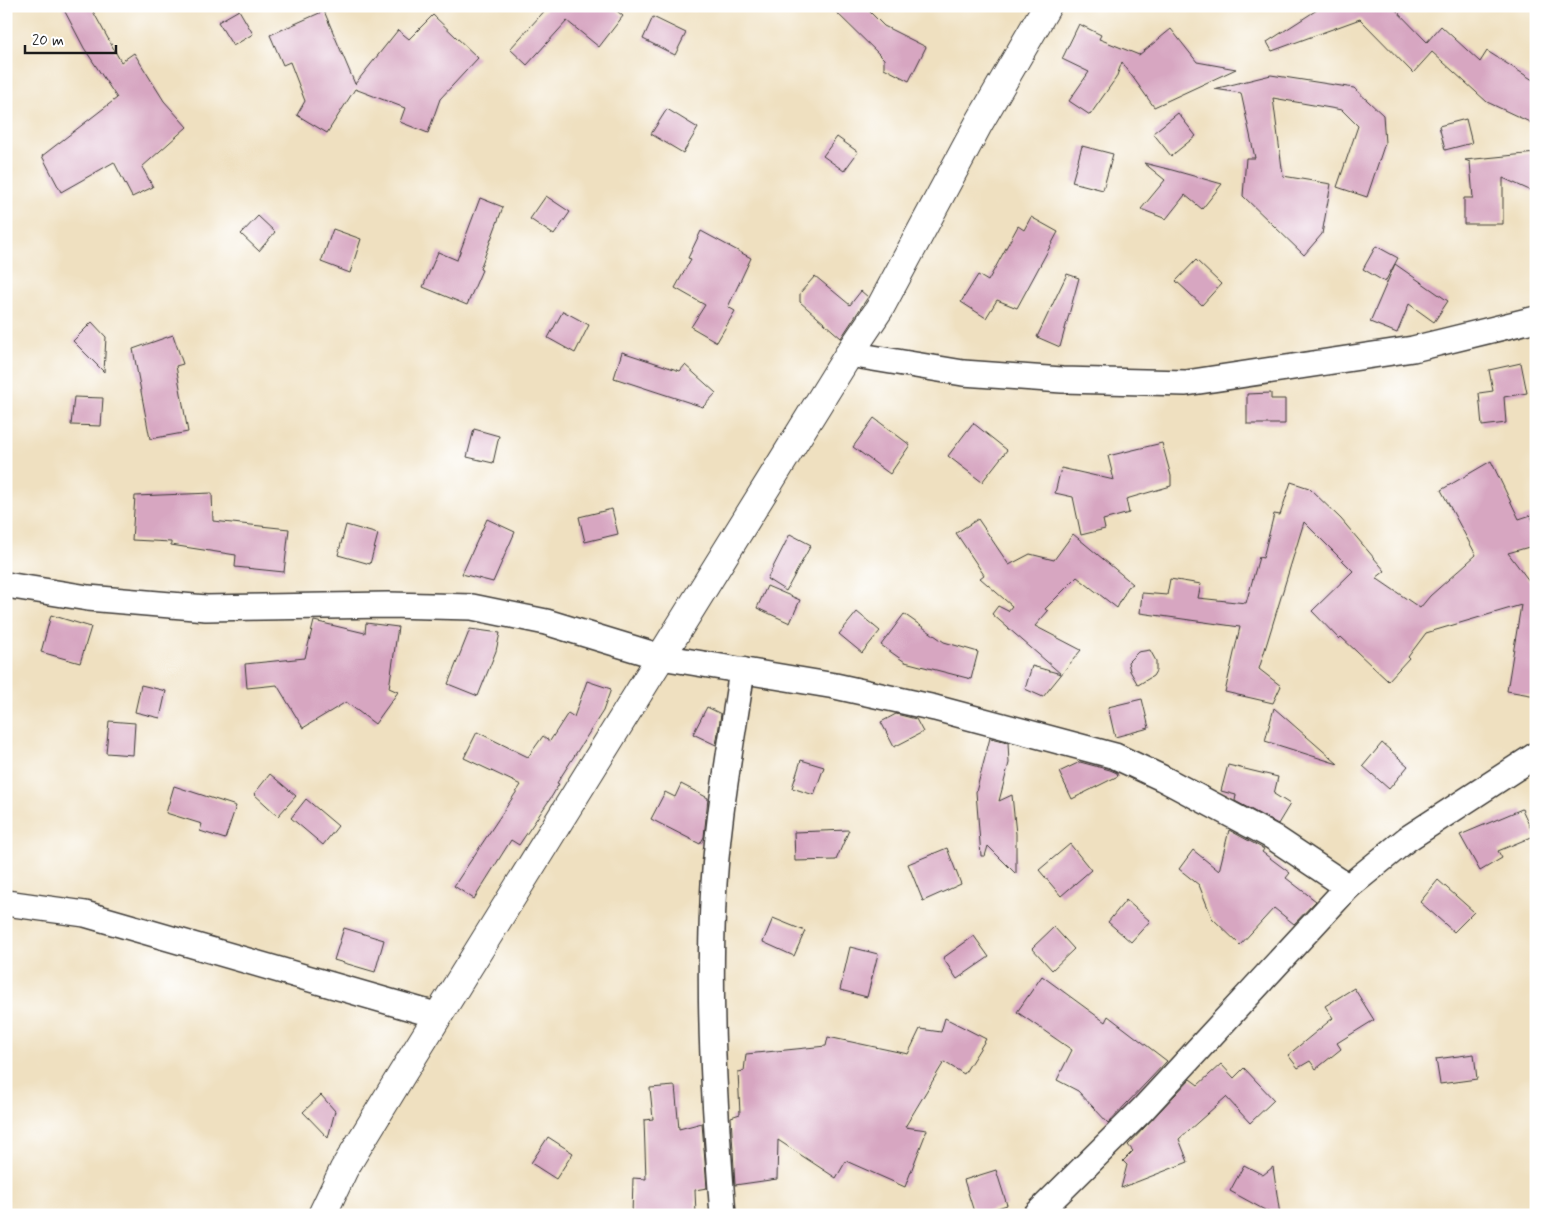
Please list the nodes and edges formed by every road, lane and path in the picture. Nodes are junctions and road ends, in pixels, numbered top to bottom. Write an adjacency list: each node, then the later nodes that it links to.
1 (1047, 6): 3 (street)
2 (1536, 318): 3 (street)
3 (849, 354): 5 (street)
4 (6, 585): 5 (street)
5 (661, 657): 6 (street); 10 (street)
6 (742, 670): 8 (street); 12 (street)
7 (1536, 755): 8 (street)
8 (1348, 887): 13 (street)
9 (6, 903): 10 (street)
10 (439, 1016): 11 (street)
11 (322, 1215)
12 (723, 1215)
13 (1036, 1215)

